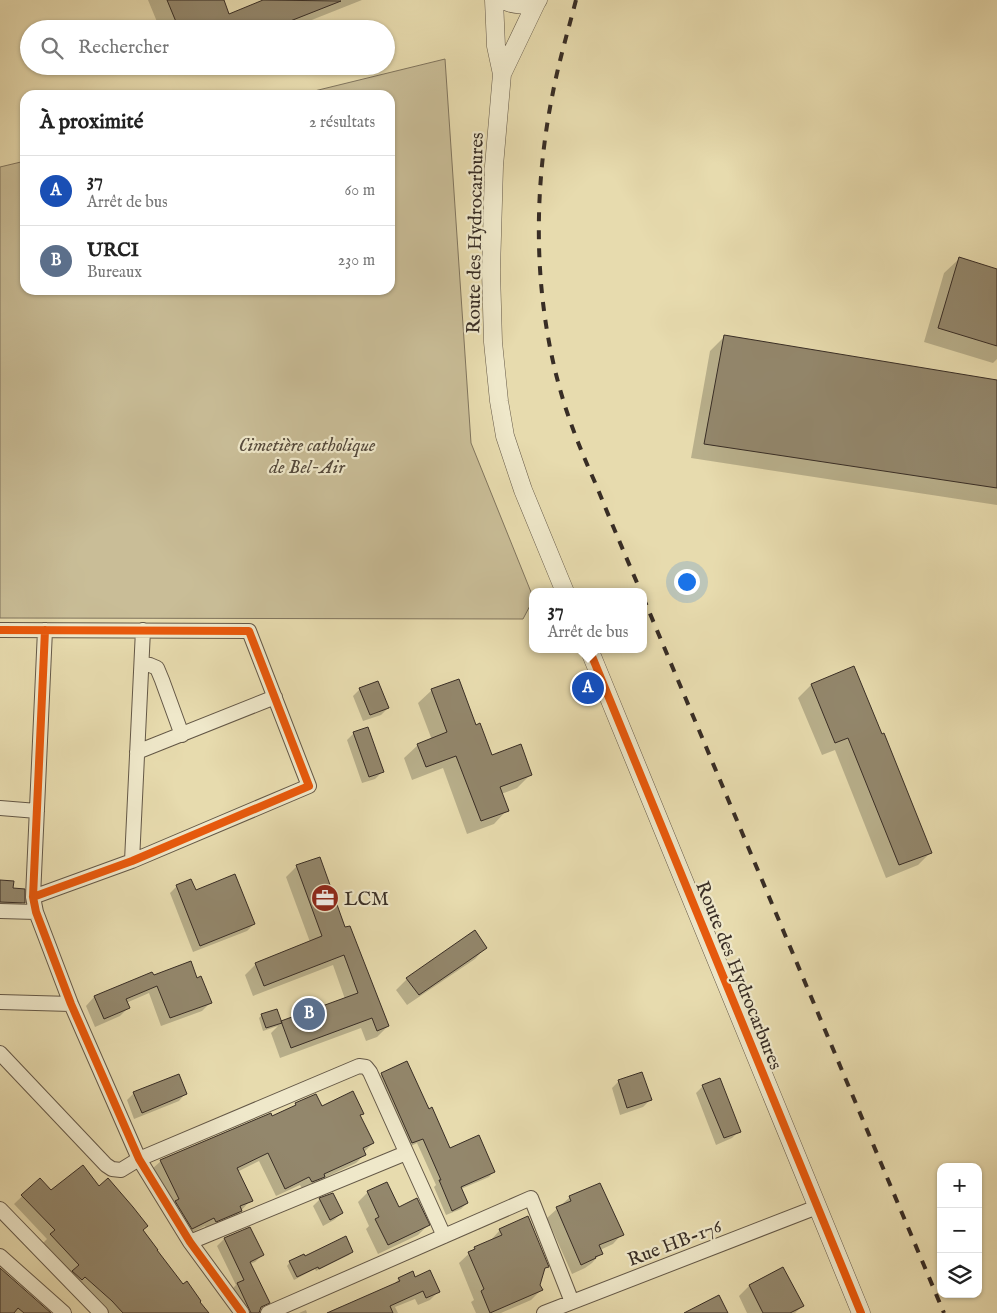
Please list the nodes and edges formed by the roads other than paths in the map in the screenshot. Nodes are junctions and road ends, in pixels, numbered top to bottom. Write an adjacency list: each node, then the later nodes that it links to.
1 (494, 0): 4 (street, Route des Hydrocarbures)
2 (503, 0): 3 (street)
3 (538, 0): 4 (street, Route des Hydrocarbures)
4 (502, 74): 5 (street, Route des Hydrocarbures)
5 (563, 588)
6 (0, 630): 7 (street)
7 (45, 630): 8 (street); 15 (street)
8 (143, 630): 10 (street); 11 (street)
9 (591, 653): 25 (street, Route des Hydrocarbures)
10 (142, 664): 12 (street); 13 (street)
11 (275, 697): 12 (street); 16 (street)
12 (182, 735): 13 (street)
13 (137, 752): 16 (street)
14 (0, 808): 15 (street)
15 (37, 810): 17 (street)
16 (132, 861): 17 (street)
17 (33, 897): 19 (street)
18 (0, 911): 19 (street)
19 (36, 912): 21 (street)
20 (0, 1002): 21 (street)
21 (71, 1004): 24 (street)
22 (0, 1052): 24 (street)
23 (406, 1153): 24 (street); 27 (street); 28 (street)
24 (139, 1159): 28 (street)
25 (818, 1207): 30 (street, Rue HB-176); 36 (street, Route des Hydrocarbures)
26 (0, 1209): 32 (street)
27 (444, 1236): 30 (street); 34 (street)
28 (190, 1242): 33 (street)
29 (0, 1256): 31 (street)
30 (572, 1302): 35 (street, Rue HB-176)
31 (64, 1313)
32 (100, 1313)
33 (242, 1313)
34 (268, 1313)
35 (544, 1313)
36 (861, 1313)

